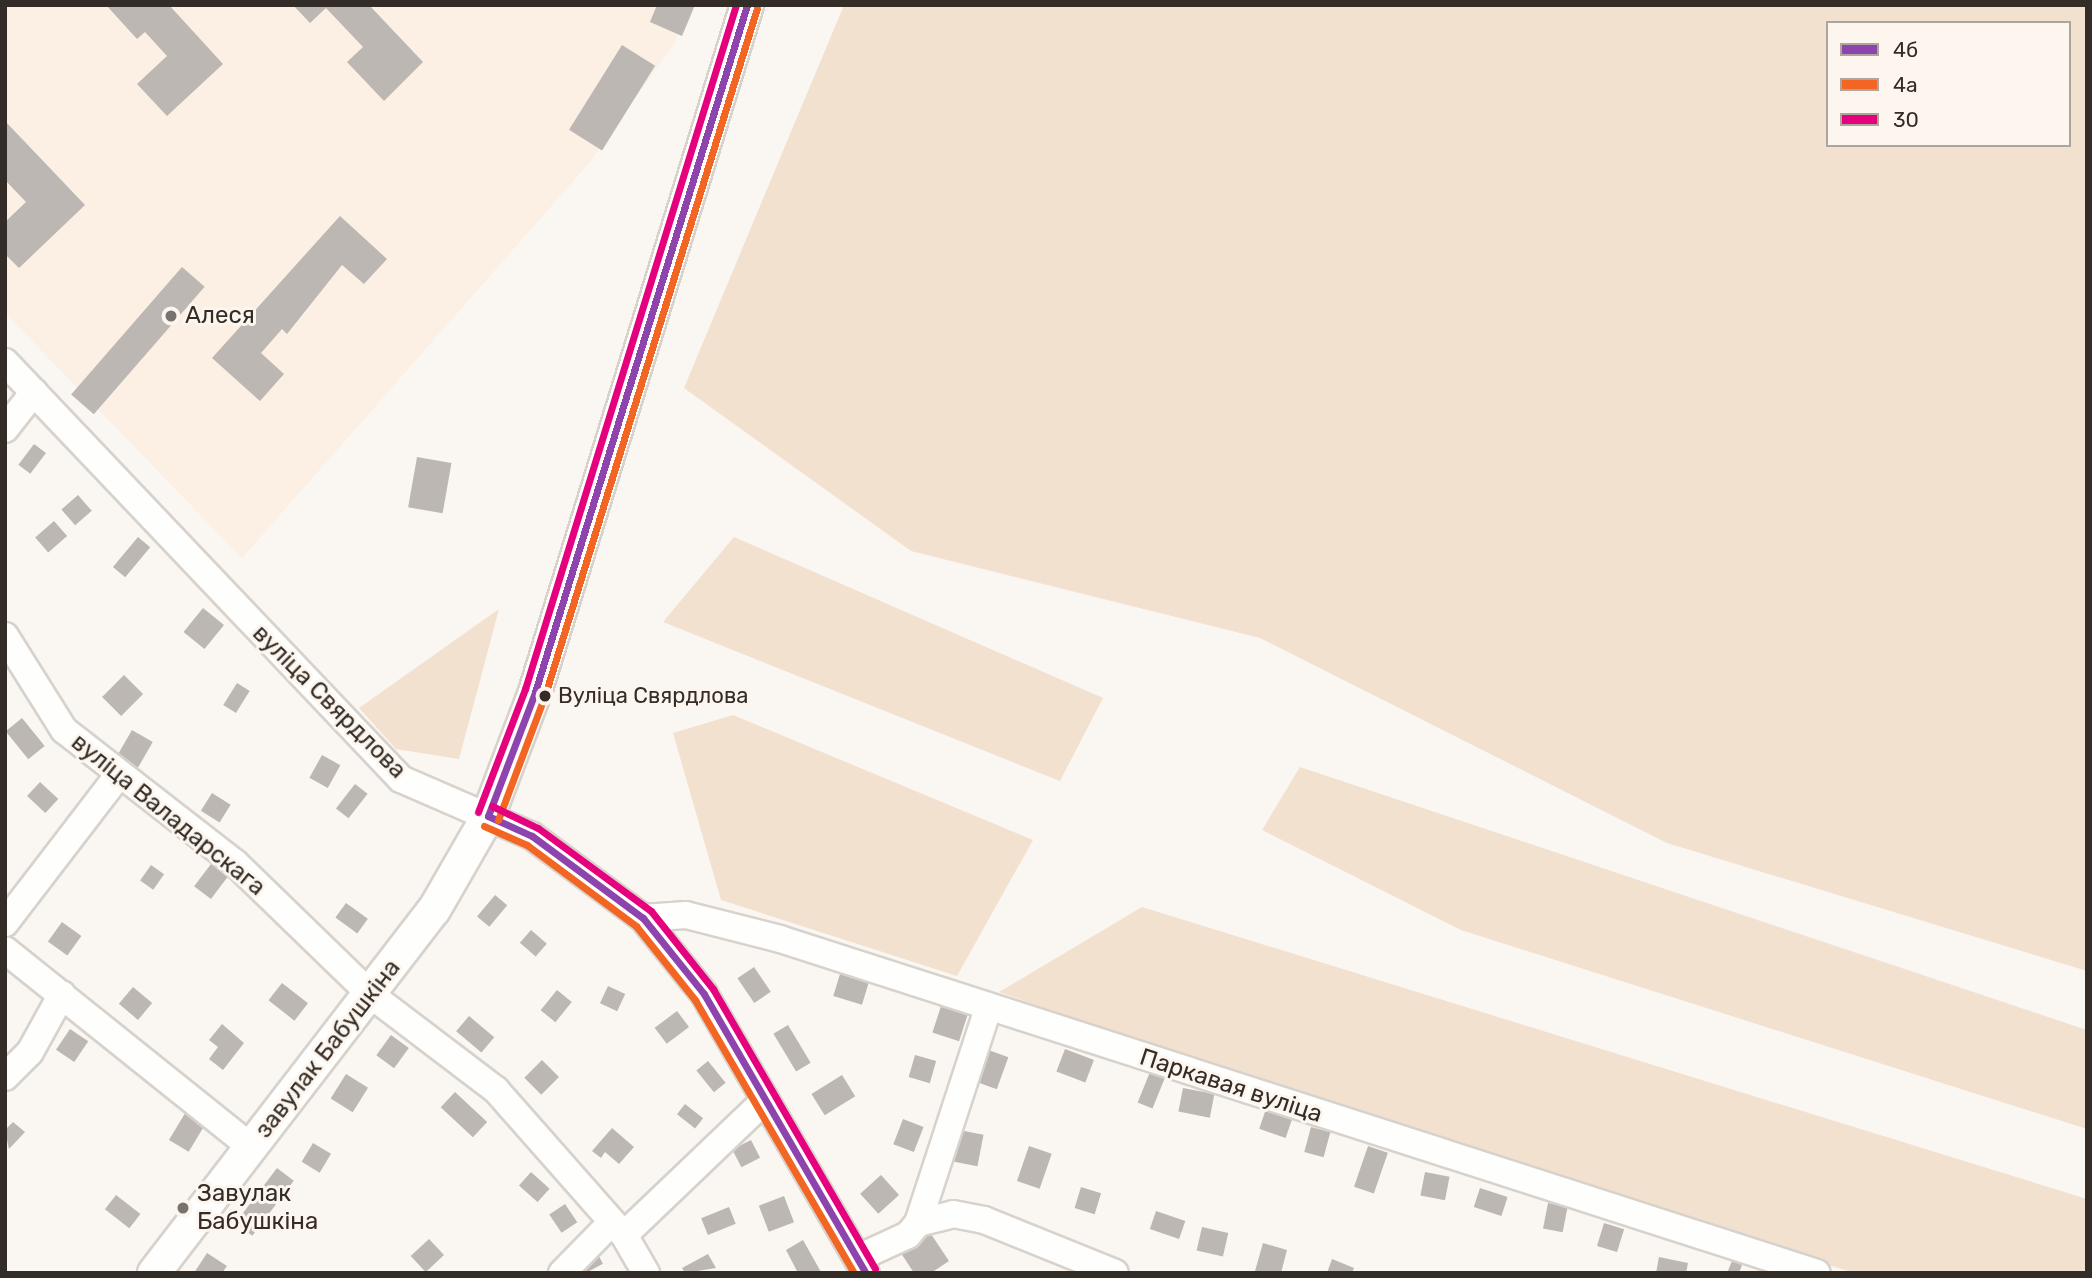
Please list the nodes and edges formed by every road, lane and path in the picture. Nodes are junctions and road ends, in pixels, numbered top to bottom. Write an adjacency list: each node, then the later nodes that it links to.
1 (747, 5): 7 (main road, завулак Бабушкіна)
2 (5, 362): 3 (street, вуліца Свярдлова)
3 (34, 392): 4 (street); 7 (street, вуліца Свярдлова)
4 (5, 429)
5 (5, 636): 6 (street, вуліца Валадарскага)
6 (118, 776): 9 (street); 12 (street, вуліца Валадарскага)
7 (488, 817): 8 (street, вуліца Свярдлова); 12 (main road, завулак Бабушкіна)
8 (643, 918): 13 (street, Паркавая вуліца); 15 (street, вуліца Свярдлова)
9 (5, 923)
10 (5, 950): 11 (street)
11 (62, 994): 14 (street); 16 (street)
12 (371, 995): 16 (main road, завулак Бабушкіна); 18 (street, вуліца Валадарскага)
13 (989, 1006): 17 (street); 24 (street, Паркавая вуліца)
14 (5, 1077)
15 (763, 1102): 18 (street); 19 (street, вуліца Свярдлова)
16 (252, 1148): 20 (main road, завулак Бабушкіна)
17 (918, 1223): 19 (street); 23 (street)
18 (617, 1229): 21 (street); 22 (street, вуліца Валадарскага)
19 (862, 1265)
20 (154, 1273)
21 (562, 1273)
22 (646, 1273)
23 (1115, 1273)
24 (1817, 1273)

